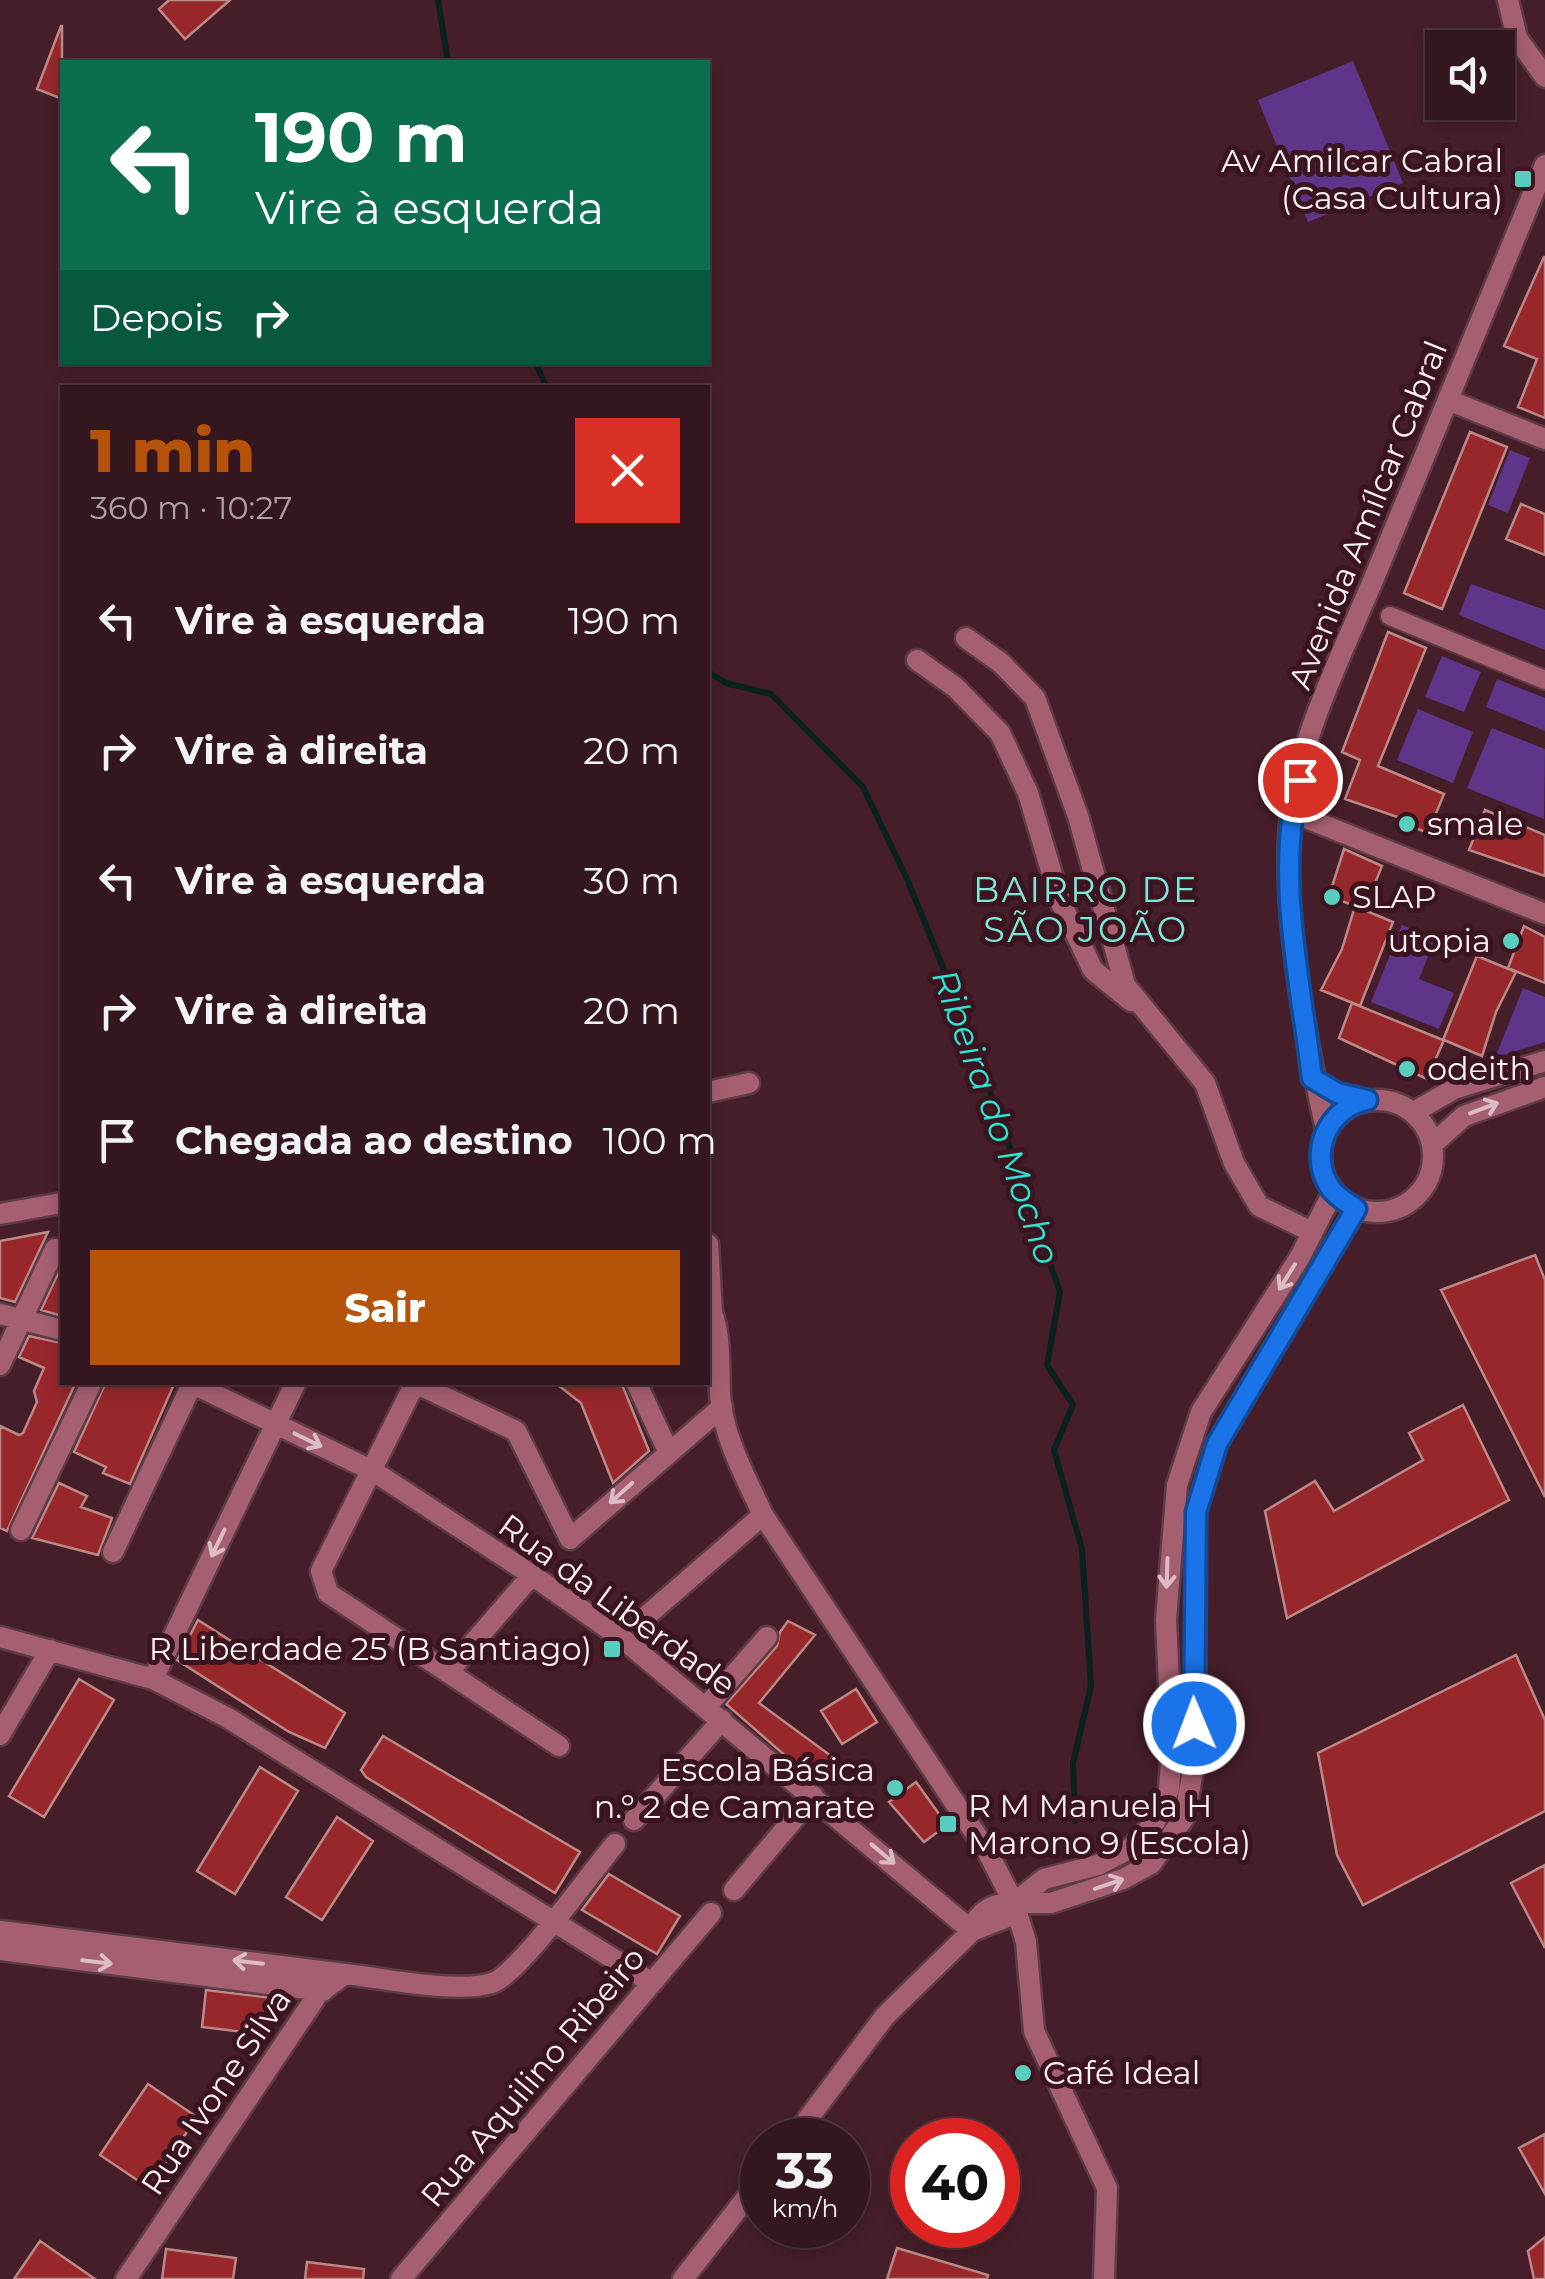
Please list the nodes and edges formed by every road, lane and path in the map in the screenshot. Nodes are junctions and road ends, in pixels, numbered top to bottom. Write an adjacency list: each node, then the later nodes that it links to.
1 (1508, 0): 2 (street)
2 (1545, 76)
3 (1545, 165): 4 (street, Avenida Amílcar Cabral)
4 (1448, 400): 5 (street); 10 (street, Avenida Amílcar Cabral)
5 (1545, 440)
6 (1390, 616): 9 (street)
7 (966, 638): 12 (street)
8 (917, 660): 12 (street)
9 (1545, 680)
10 (1291, 812): 11 (street); 14 (street, Avenida Amílcar Cabral)
11 (1545, 914)
12 (1144, 1012): 26 (street)
13 (1545, 1062): 19 (street)
14 (1312, 1078): 18 (street); 20 (street, Avenida Amílcar Cabral)
15 (749, 1084): 17 (street)
16 (1545, 1087): 21 (street, one-way to 16)
17 (710, 1092)
18 (1367, 1100): 19 (street); 20 (street)
19 (1414, 1112): 21 (street)
20 (1326, 1129): 22 (street)
21 (1432, 1144): 24 (street)
22 (1332, 1192): 24 (street); 26 (street)
23 (60, 1203): 25 (street)
24 (1356, 1209): 61 (street, one-way to 24)
25 (0, 1214)
26 (1312, 1232): 61 (street, one-way to 61)
27 (55, 1249): 30 (street)
28 (710, 1308): 40 (street)
29 (0, 1314): 30 (street)
30 (22, 1319): 31 (street); 32 (street)
31 (60, 1329)
32 (0, 1365)
33 (91, 1385): 45 (street)
34 (191, 1385): 46 (street)
35 (196, 1385): 41 (street, Rua da Liberdade)
36 (295, 1385): 41 (street)
37 (414, 1385): 43 (street)
38 (419, 1385): 42 (street, one-way to 38)
39 (637, 1385): 42 (street)
40 (722, 1407): 42 (street); 44 (street)
41 (276, 1424): 43 (street, Rua da Liberdade, one-way to 43); 53 (street, one-way to 53)
42 (668, 1451)
43 (372, 1471): 47 (street, Rua da Liberdade); 52 (street)
44 (762, 1515): 48 (street); 61 (street)
45 (21, 1530)
46 (113, 1552)
47 (532, 1575): 52 (street); 54 (street, Rua da Liberdade)
48 (643, 1619)
49 (0, 1637): 51 (street)
50 (767, 1637): 54 (street)
51 (50, 1650): 53 (street); 55 (street)
52 (450, 1670): 56 (street)
53 (153, 1679): 63 (street)
54 (714, 1713): 57 (street, Rua da Liberdade); 58 (street)
55 (0, 1734)
56 (559, 1746)
57 (813, 1796): 60 (street); 65 (street, Rua da Liberdade, one-way to 65)
58 (634, 1820)
59 (614, 1844): 63 (street)
60 (734, 1890)
61 (1014, 1903): 65 (street); 75 (street)
62 (711, 1913): 68 (street, Rua Aquilino Ribeiro)
63 (552, 1920): 67 (street); 68 (street)
64 (0, 1931): 67 (street, one-way to 64)
65 (972, 1931): 70 (street)
66 (0, 1950): 69 (street, one-way to 69)
67 (345, 1974): 69 (street, Rua Ivone Silva)
68 (652, 1983): 73 (street, Rua Aquilino Ribeiro)
69 (324, 1990): 72 (street, Rua Ivone Silva)
70 (809, 2118)
71 (740, 2206): 74 (street)
72 (126, 2279)
73 (401, 2279)
74 (683, 2279)
75 (1104, 2279)

